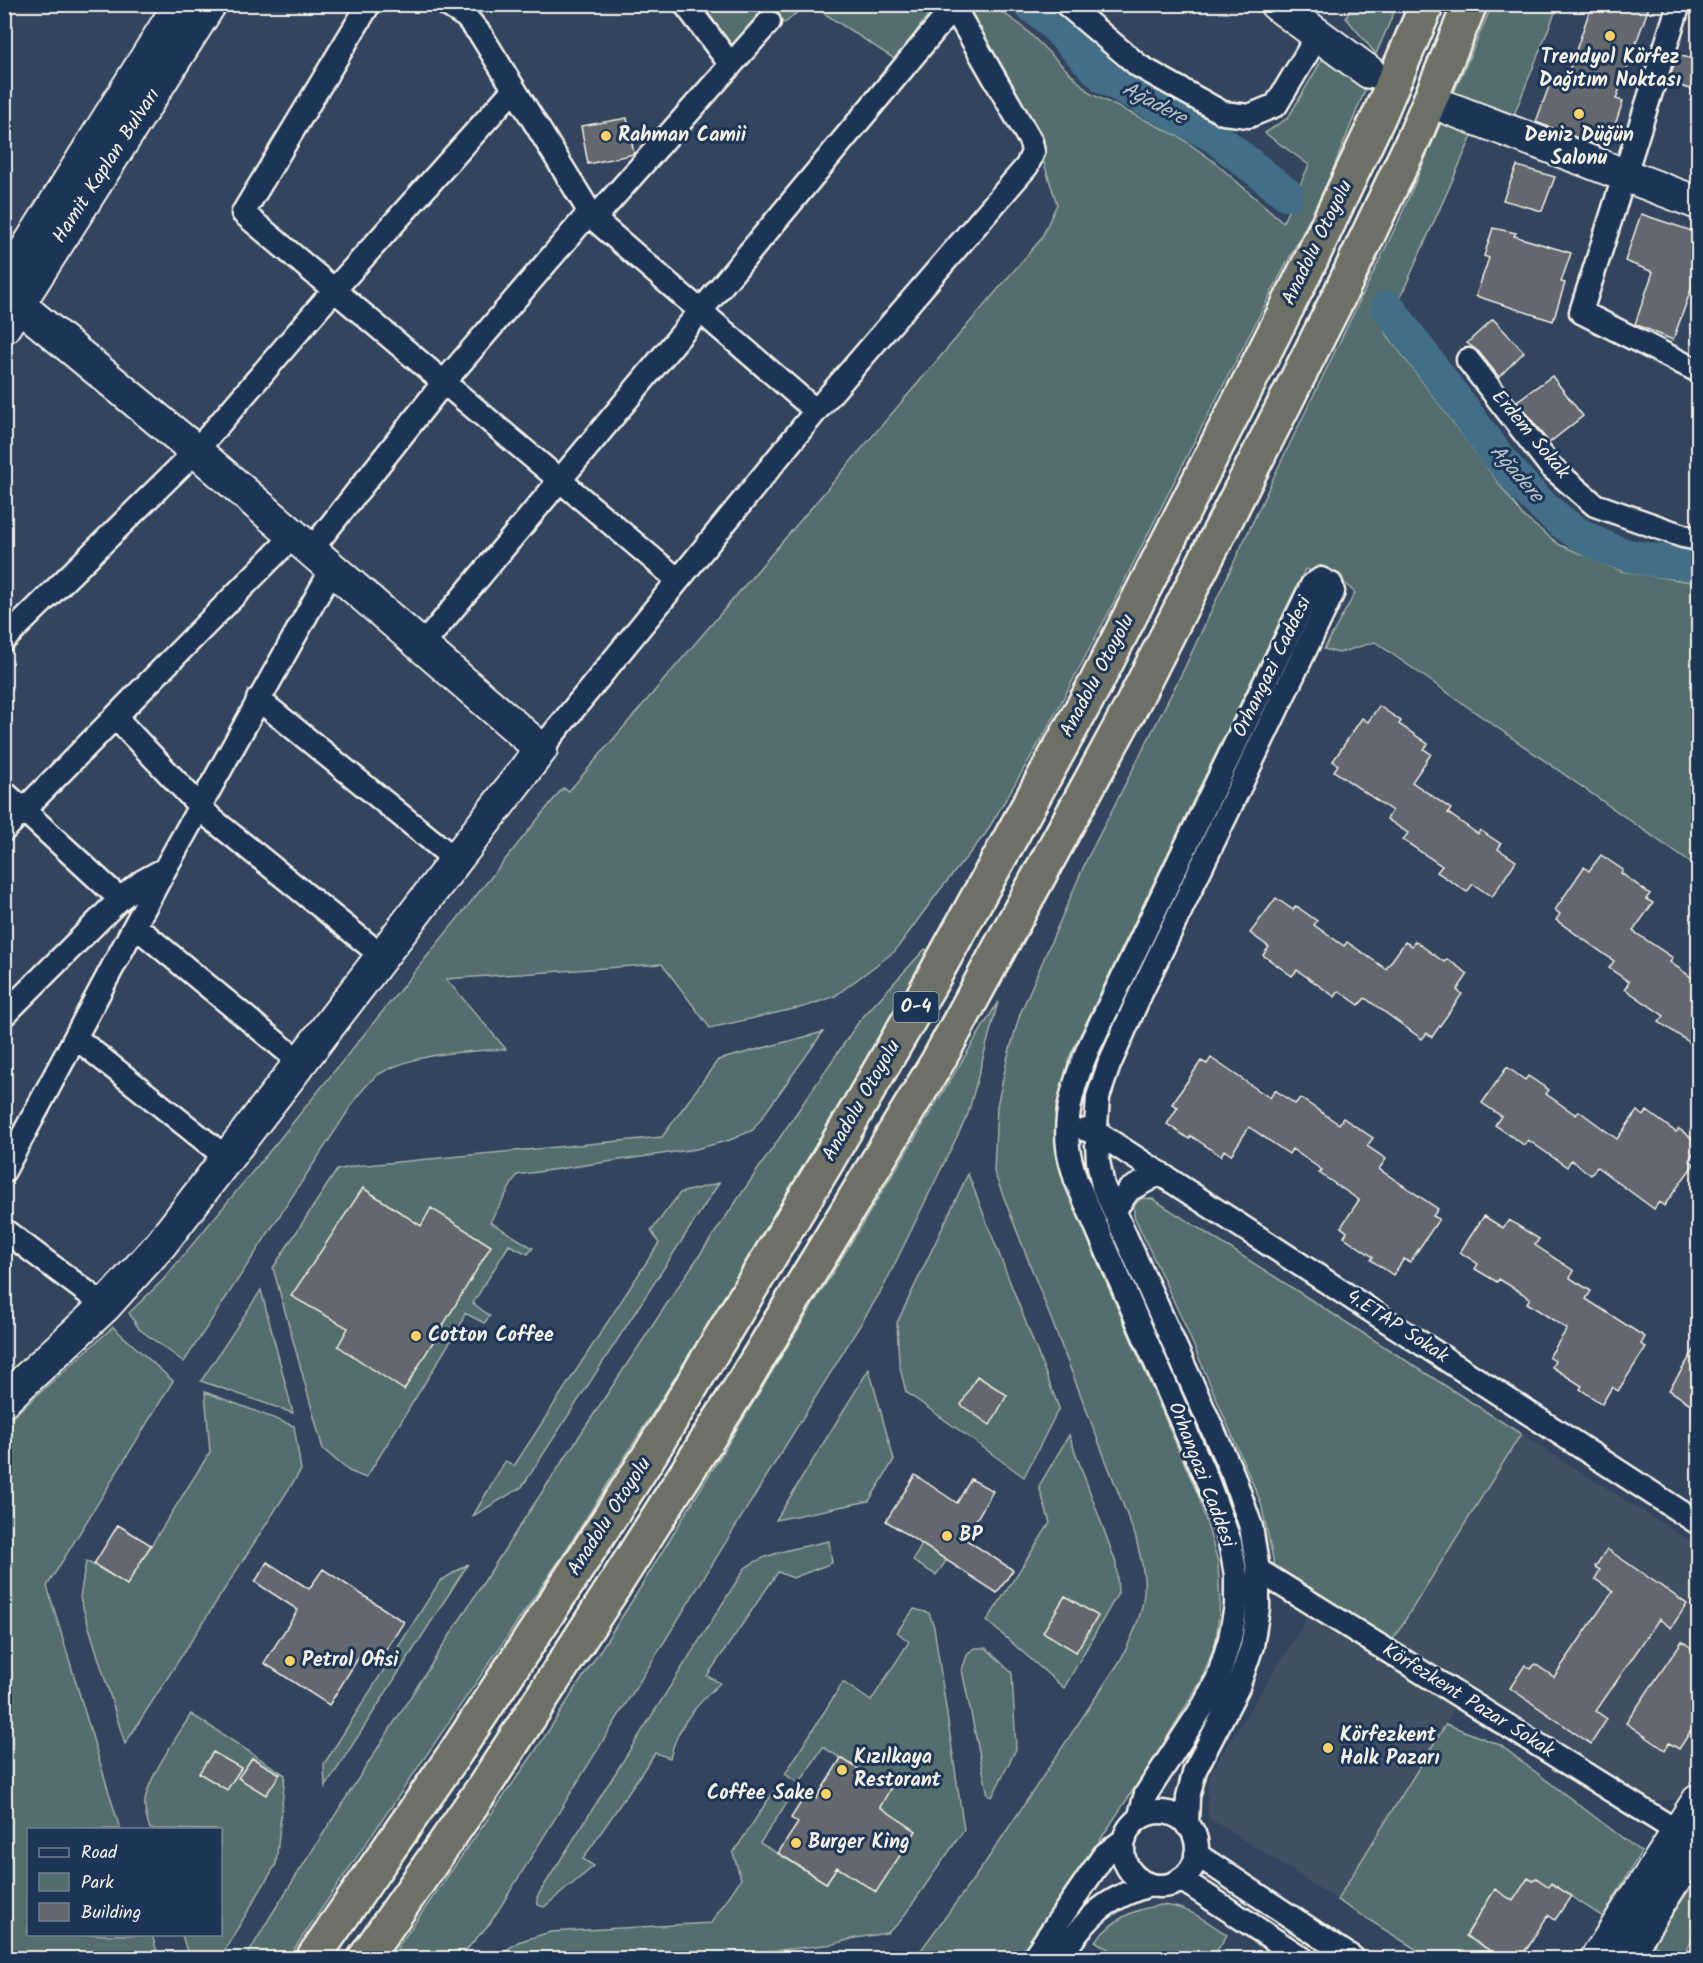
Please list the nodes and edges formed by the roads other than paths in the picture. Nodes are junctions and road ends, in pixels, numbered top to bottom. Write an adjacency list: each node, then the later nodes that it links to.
1 (180, 4): 22 (street, Hamit Kaplan Bulvarı)
2 (210, 4): 22 (street, Hamit Kaplan Bulvarı)
3 (369, 4): 21 (street)
4 (446, 4): 16 (street)
5 (685, 4): 14 (street)
6 (1066, 4): 13 (street)
7 (1276, 4): 13 (street)
8 (1427, 4): 69 (highway, Anadolu Otoyolu / O-4)
9 (1470, 4): 70 (highway, Anadolu Otoyolu / O-4)
10 (1679, 4): 18 (street)
11 (952, 6): 23 (street); 27 (street)
12 (769, 22): 14 (street)
13 (1318, 35): 15 (street)
14 (731, 65): 20 (street)
15 (1369, 72)
16 (514, 89): 20 (street); 21 (street)
17 (1448, 108): 18 (street)
18 (1624, 175): 19 (street); 25 (street)
19 (1698, 203)
20 (591, 216): 23 (street); 26 (street)
21 (334, 290): 26 (street); 28 (street)
22 (8, 303): 28 (street)
23 (700, 310): 27 (street); 29 (street)
24 (1468, 360): 30 (street, Erdem Sokak)
25 (1698, 371)
26 (444, 382): 29 (street); 31 (street)
27 (816, 411): 32 (street)
28 (196, 451): 31 (street); 33 (street)
29 (560, 479): 32 (street); 34 (street)
30 (1698, 539)
31 (312, 552): 34 (street); 35 (street); 36 (street)
32 (678, 580): 37 (street)
33 (4, 640)
34 (421, 647): 37 (street)
35 (258, 699): 39 (street); 42 (street)
36 (116, 718): 39 (street); 40 (street)
37 (541, 749): 42 (street)
38 (4, 792): 40 (street)
39 (200, 806): 43 (street); 46 (street)
40 (24, 810): 41 (street); 44 (street)
41 (4, 830)
42 (457, 861): 46 (street)
43 (165, 869): 44 (street); 45 (street)
44 (120, 899): 47 (street)
45 (135, 926): 48 (street); 49 (street)
46 (382, 956): 49 (street)
47 (4, 1015)
48 (76, 1038): 52 (street); 53 (street)
49 (300, 1062): 52 (street)
50 (1067, 1127): 51 (street); 51 (street, Orhangazi Caddesi); 62 (street, Orhangazi Caddesi)
51 (1096, 1132): 54 (street, 4.ETAP Sokak); 55 (street, Orhangazi Caddesi)
52 (228, 1159): 57 (street)
53 (4, 1171)
54 (1160, 1173): 55 (street); 59 (street, 4.ETAP Sokak)
55 (1114, 1211): 60 (street, Orhangazi Caddesi)
56 (4, 1230): 57 (street)
57 (105, 1305): 58 (street)
58 (4, 1400)
59 (1698, 1523)
60 (1258, 1570): 63 (street, Orhangazi Caddesi); 65 (street, Körfezkent Pazar Sokak)
61 (1698, 1801): 65 (street)
62 (1139, 1819): 63 (street); 64 (street)
63 (1187, 1825): 66 (street)
64 (1125, 1839): 68 (street); 71 (street)
65 (1693, 1842): 75 (street); 76 (street)
66 (1196, 1854): 67 (street); 74 (street)
67 (1181, 1879): 68 (street); 73 (street)
68 (1150, 1885): 72 (street)
69 (313, 1959)
70 (365, 1959)
71 (1033, 1959)
72 (1059, 1959)
73 (1302, 1959)
74 (1353, 1959)
75 (1596, 1959)
76 (1624, 1959)

